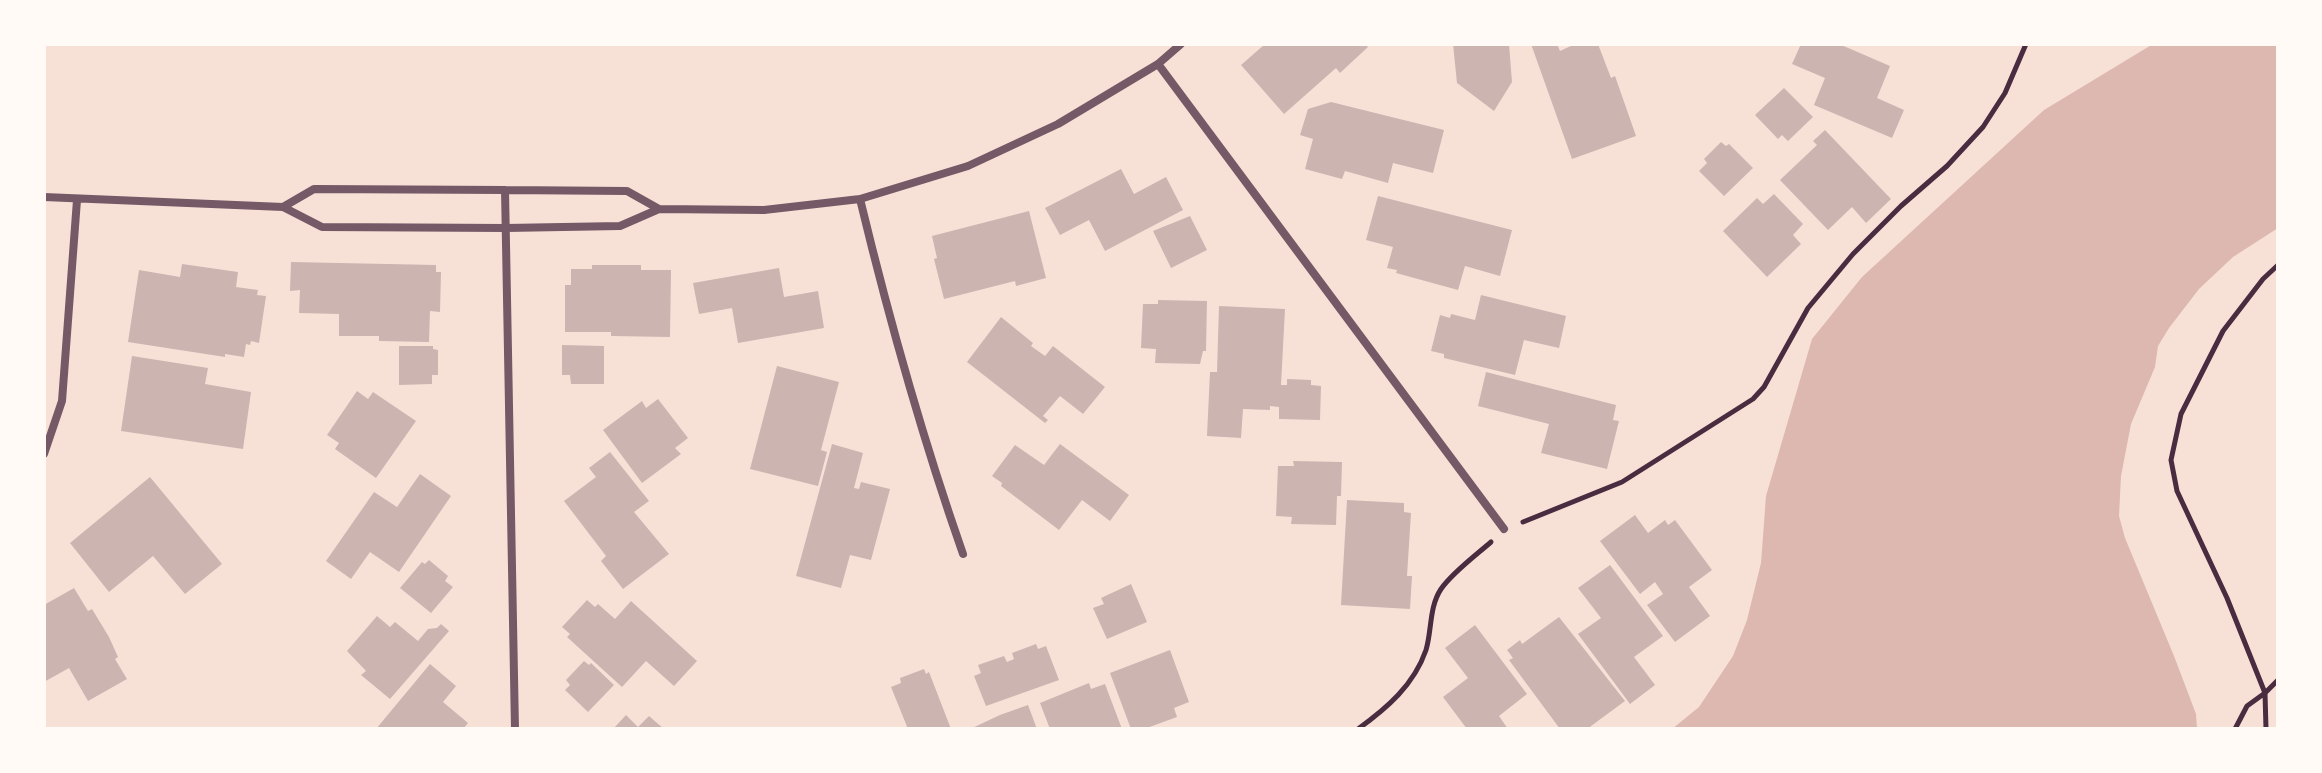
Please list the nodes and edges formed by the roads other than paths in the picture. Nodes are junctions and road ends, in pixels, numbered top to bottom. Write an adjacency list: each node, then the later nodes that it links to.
1 (1181, 44): 2 (street)
2 (1158, 64): 5 (street); 11 (street)
3 (505, 190): 7 (street); 8 (street); 9 (street)
4 (44, 197): 6 (street)
5 (860, 199): 8 (street); 12 (street)
6 (77, 200): 7 (street); 10 (street)
7 (283, 207): 9 (street)
8 (659, 209): 9 (street)
9 (506, 228): 13 (street)
10 (44, 454)
11 (1504, 529)
12 (963, 554)
13 (515, 729)

